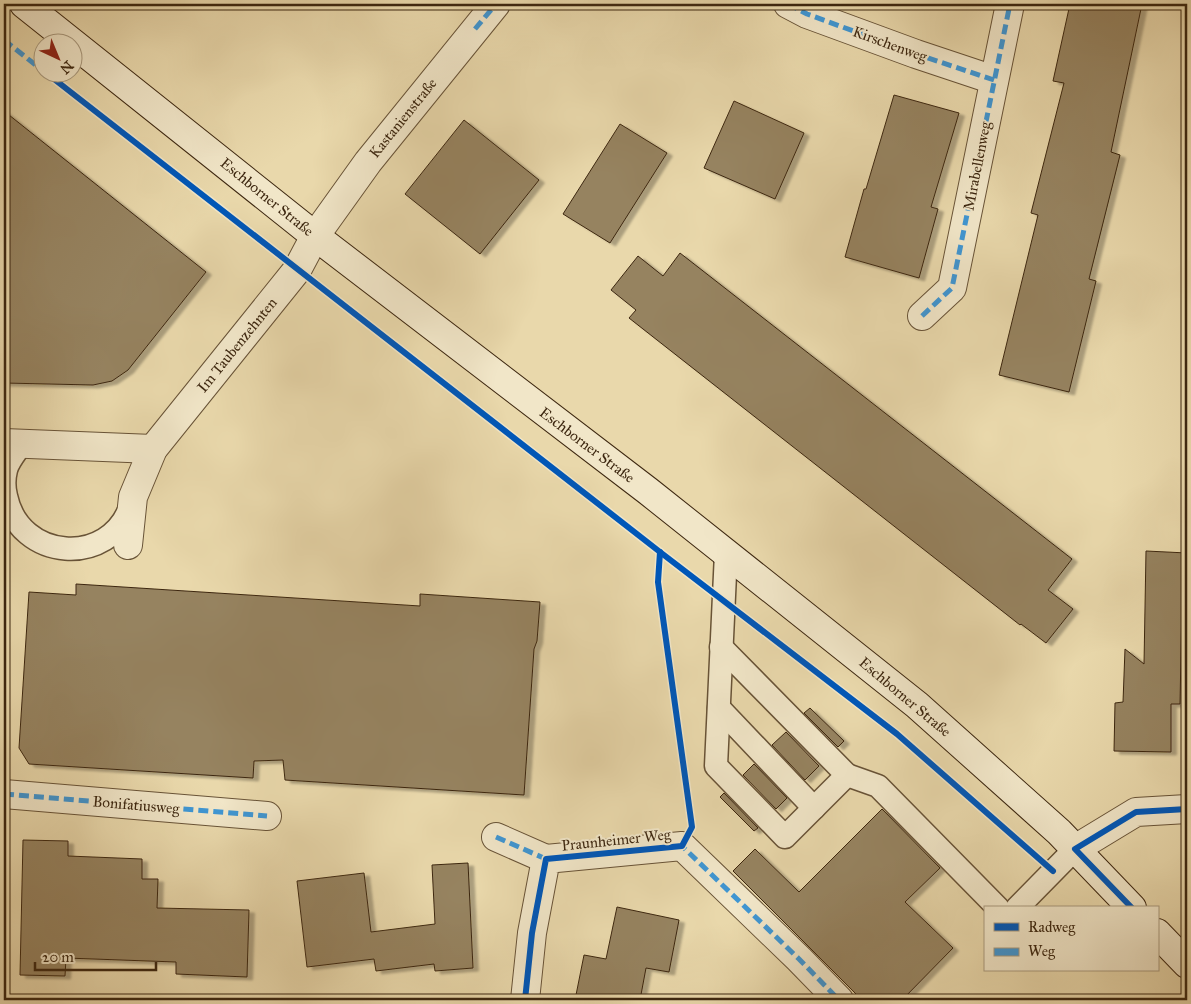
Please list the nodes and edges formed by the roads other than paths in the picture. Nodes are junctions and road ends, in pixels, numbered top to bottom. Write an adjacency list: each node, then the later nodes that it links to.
1 (24, 4): 6 (street, Eschborner Straße)
2 (496, 4): 6 (street, Kastanienstraße)
3 (788, 4): 5 (street, Kirschenweg)
4 (1010, 4): 5 (street, Mirabellenweg)
5 (994, 80): 7 (street, Mirabellenweg)
6 (315, 236): 9 (street, Im Taubenzehnten); 12 (street, Eschborner Straße)
7 (922, 316)
8 (13, 443): 9 (street); 10 (lane)
9 (153, 449): 10 (street, Im Taubenzehnten)
10 (133, 496): 11 (street, Im Taubenzehnten)
11 (128, 545)
12 (726, 553): 13 (lane); 21 (street, Eschborner Straße)
13 (721, 647): 14 (lane); 15 (lane)
14 (719, 708): 17 (lane); 17 (lane)
15 (847, 775): 17 (lane); 23 (lane)
16 (4, 794): 19 (street, Bonifatiusweg)
17 (814, 808)
18 (1187, 809): 21 (street)
19 (267, 816)
20 (496, 836): 22 (street, Praunheimer Weg)
21 (1075, 849): 24 (lane); 25 (street, Eschborner Straße)
22 (546, 859): 28 (street, Praunheimer Weg); 29 (street, Praunheimer Weg)
23 (996, 906)
24 (1019, 906)
25 (1130, 906)
26 (1158, 934): 27 (street)
27 (1187, 964)
28 (525, 1000)
29 (839, 1000)

